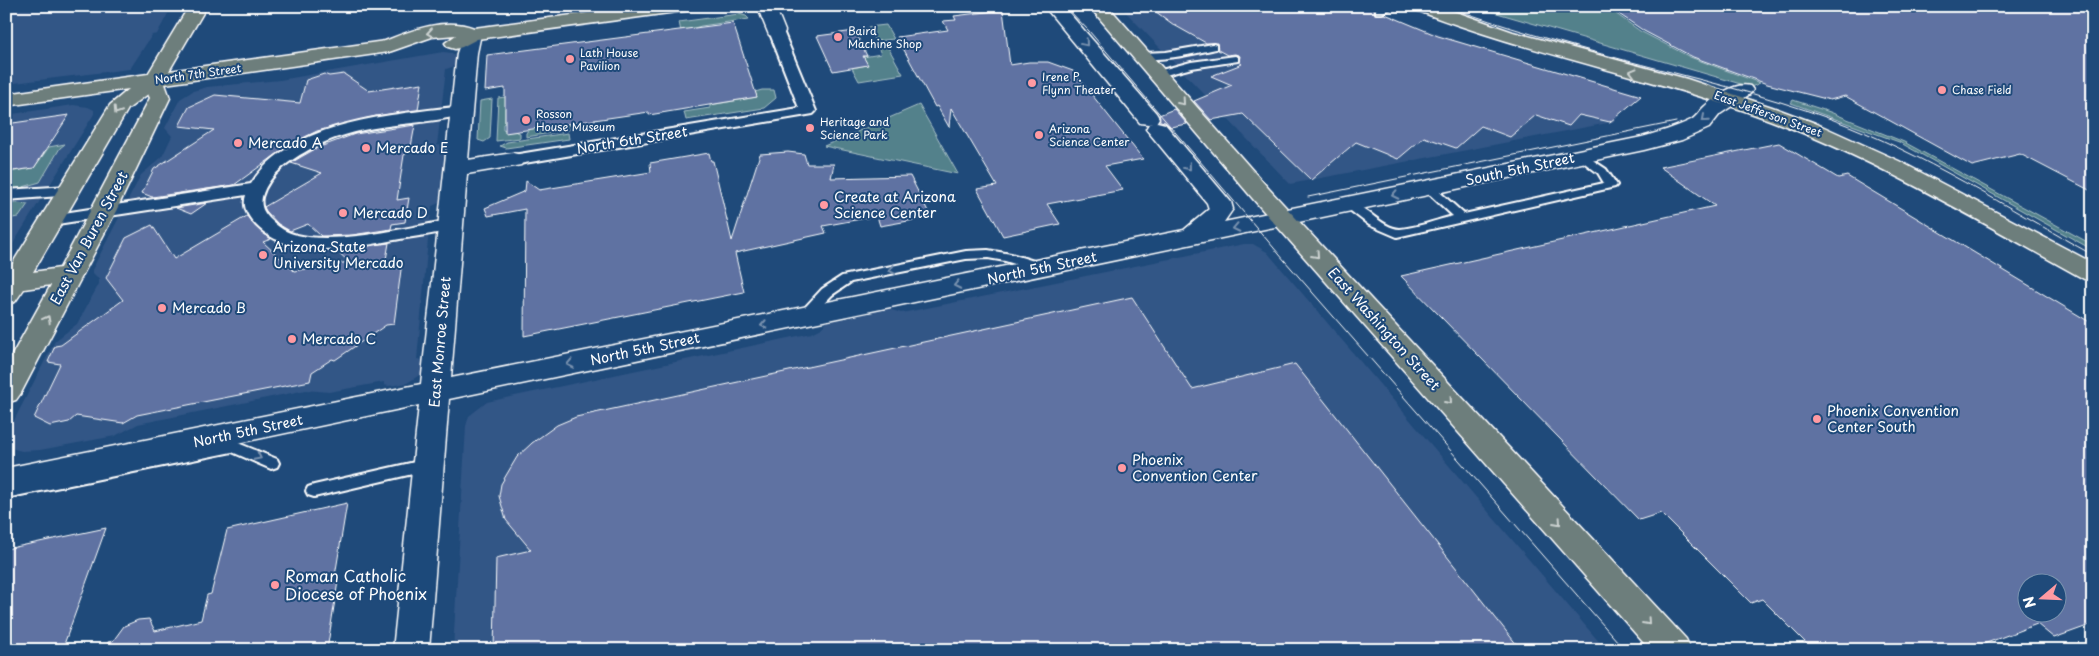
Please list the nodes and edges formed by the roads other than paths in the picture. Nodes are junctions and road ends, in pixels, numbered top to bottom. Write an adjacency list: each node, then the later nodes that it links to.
1 (198, 6): 16 (main road)
2 (684, 6): 11 (main road, North 7th Street)
3 (766, 6): 10 (street)
4 (1053, 6): 33 (street, one-way to 33)
5 (1098, 6): 13 (main road, East Washington Street)
6 (1391, 6): 9 (lane)
7 (1422, 6): 17 (main road, East Jefferson Street, one-way to 7)
8 (1464, 6): 17 (main road, East Jefferson Street)
9 (1379, 11)
10 (776, 31): 21 (street, North 6th Street)
11 (472, 34): 16 (main road, North 7th Street); 19 (street, East Monroe Street)
12 (1213, 47): 13 (lane)
13 (1143, 56): 15 (main road, East Washington Street)
14 (1235, 59): 15 (lane)
15 (1158, 74): 29 (main road, East Washington Street, one-way to 29)
16 (154, 80): 18 (main road, North 7th Street); 25 (main road, one-way to 25); 28 (main road, East Van Buren Street)
17 (1736, 94): 20 (street, South 5th Street, one-way to 20); 34 (main road, East Jefferson Street)
18 (6, 100)
19 (462, 111): 22 (street, East Monroe Street); 23 (street)
20 (1582, 156): 24 (street, South 5th Street); 30 (lane)
21 (513, 160): 22 (street, North 6th Street)
22 (456, 169): 32 (street, East Monroe Street)
23 (256, 188): 28 (street); 32 (street)
24 (1429, 188): 27 (street, South 5th Street, one-way to 27); 30 (lane)
25 (68, 191): 26 (street); 31 (main road)
26 (6, 195)
27 (1349, 204): 29 (street, South 5th Street); 30 (lane)
28 (104, 211): 31 (street); 35 (main road, East Van Buren Street)
29 (1284, 218): 33 (street, North 5th Street, one-way to 33); 45 (main road, East Washington Street, one-way to 45)
30 (1462, 218)
31 (51, 220): 36 (main road)
32 (451, 225): 37 (street, East Monroe Street)
33 (1189, 238): 37 (street, North 5th Street, one-way to 37)
34 (2093, 273)
35 (70, 275): 36 (main road); 38 (main road, East Van Buren Street, one-way to 35)
36 (9, 287)
37 (435, 392): 40 (street, East Monroe Street); 41 (street, North 5th Street)
38 (6, 393)
39 (271, 464): 43 (lane, one-way to 39)
40 (428, 466): 42 (lane); 44 (street, East Monroe Street)
41 (6, 480)
42 (314, 491)
43 (6, 492)
44 (411, 650)
45 (1673, 650)

